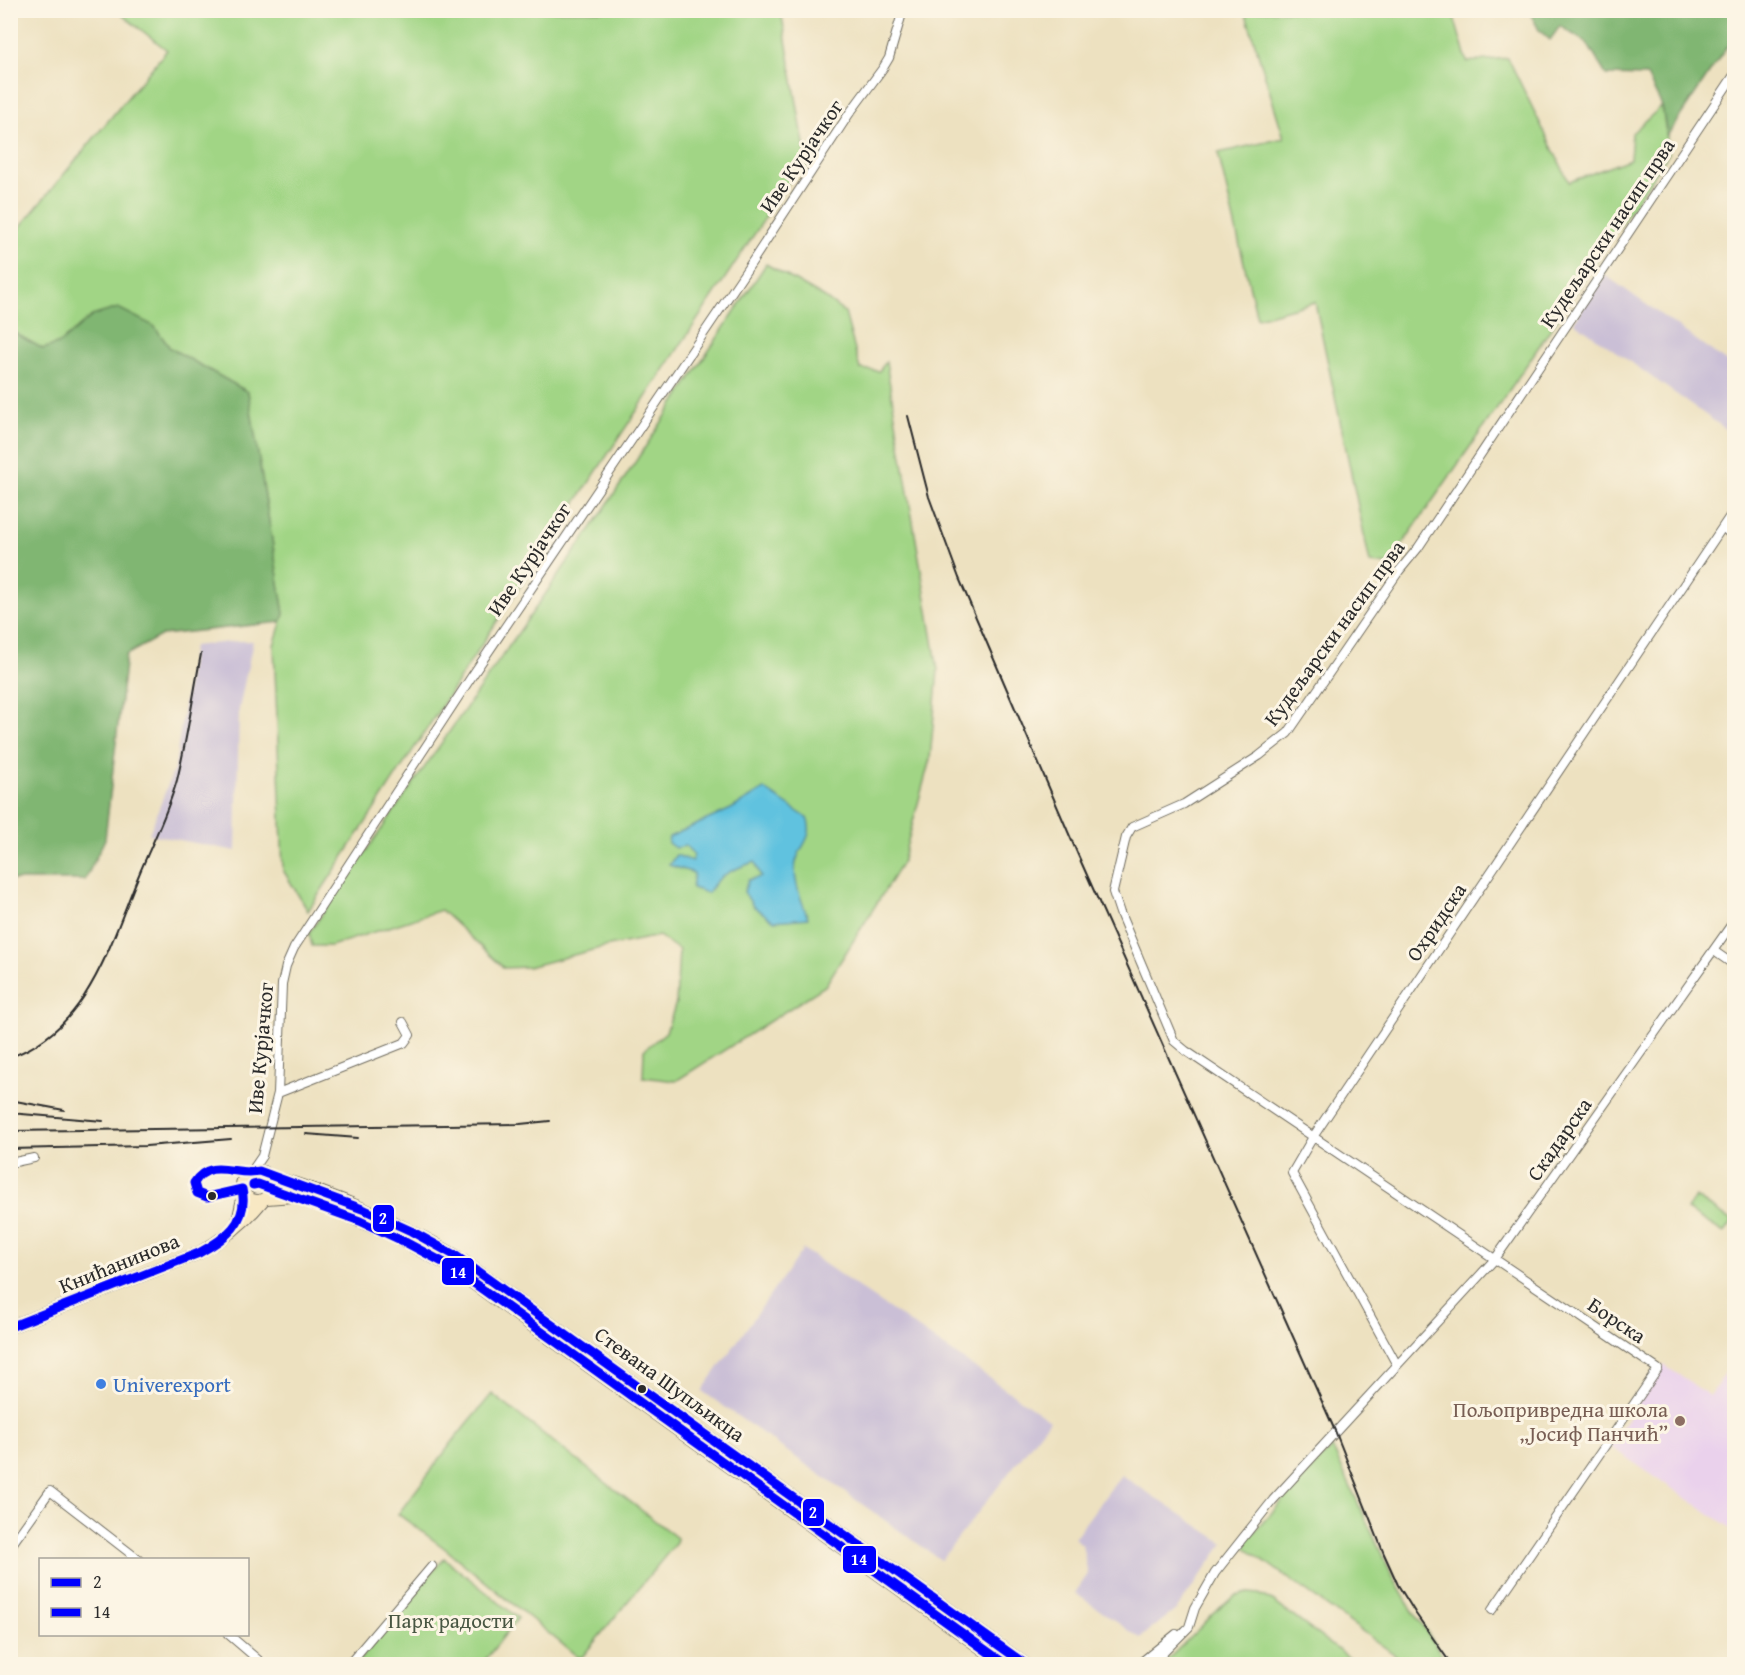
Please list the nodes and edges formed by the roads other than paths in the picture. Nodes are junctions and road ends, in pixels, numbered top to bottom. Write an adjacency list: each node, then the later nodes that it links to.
1 (903, 10): 10 (street, Иве Курјачког)
2 (1734, 75): 11 (street, Кудељарски насип прва)
3 (1734, 510): 4 (street, Охридска)
4 (1723, 528): 5 (street); 11 (street, Охридска)
5 (1734, 538)
6 (1734, 921): 7 (street, Скадарска)
7 (1714, 951): 8 (street); 20 (street, Скадарска)
8 (1734, 965)
9 (403, 1022): 10 (street)
10 (278, 1093): 12 (street, Иве Курјачког)
11 (1313, 1137): 20 (street, Борска); 22 (street, Охридска)
12 (262, 1156): 15 (street); 16 (street)
13 (34, 1158): 14 (street)
14 (10, 1163)
15 (251, 1172): 16 (main road); 17 (main road)
16 (268, 1176): 18 (main road); 32 (main road, Стевана Шупљикца)
17 (244, 1194): 18 (main road); 19 (main road)
18 (265, 1199): 19 (main road, Книћанинова); 31 (main road, Стевана Шупљикца)
19 (237, 1226): 21 (main road, Книћанинова)
20 (1495, 1259): 22 (street, Скадарска); 26 (street, Борска)
21 (10, 1327)
22 (1398, 1365): 27 (street, Скадарска)
23 (10, 1547): 24 (street)
24 (136, 1558)
25 (432, 1566): 30 (street)
26 (1492, 1610)
27 (1189, 1627): 33 (street); 34 (street)
28 (229, 1636): 29 (street)
29 (263, 1665)
30 (349, 1665)
31 (1004, 1665)
32 (1025, 1665)
33 (1140, 1665)
34 (1152, 1665)

